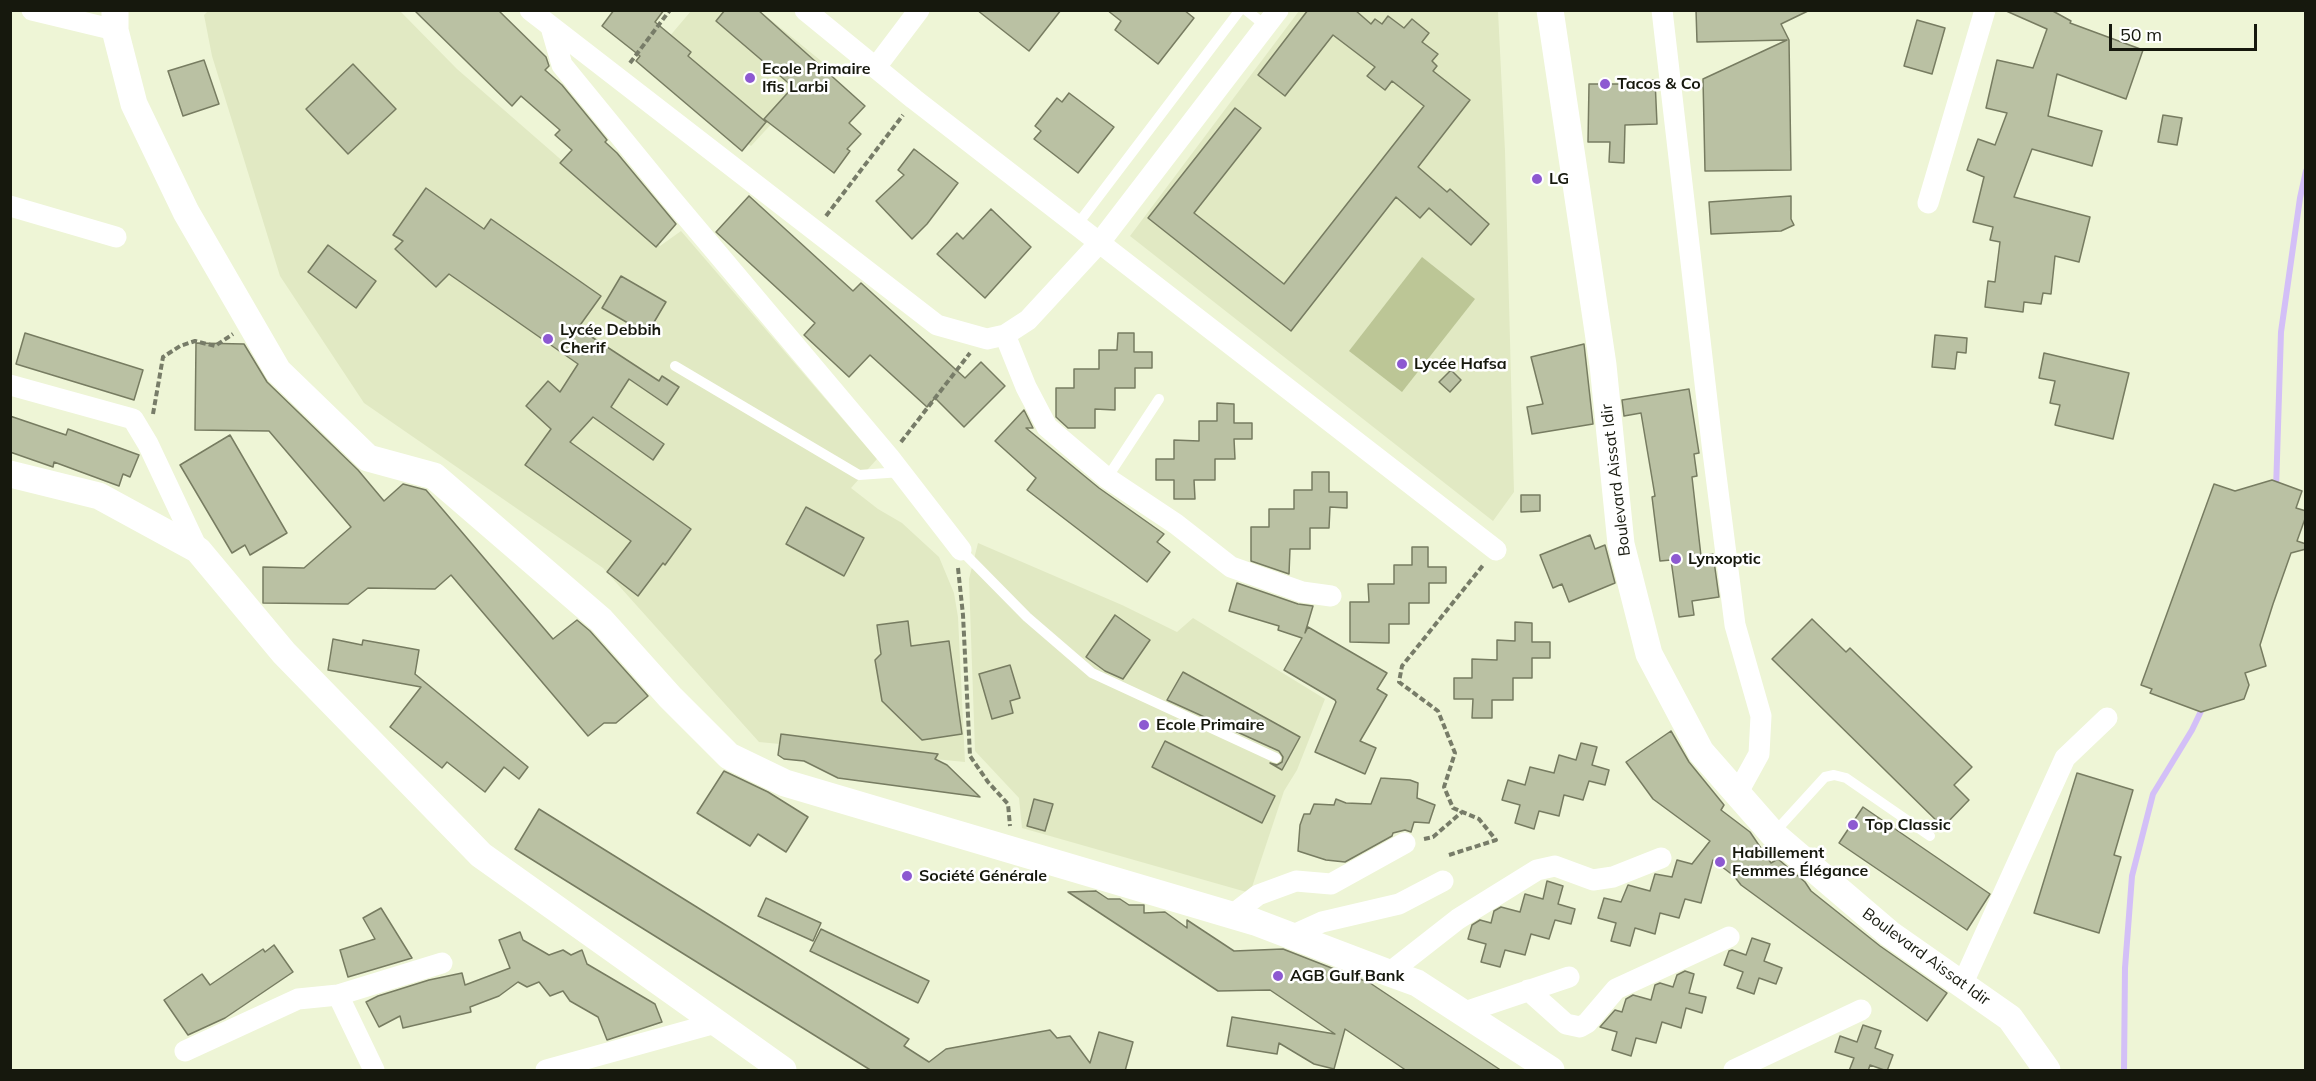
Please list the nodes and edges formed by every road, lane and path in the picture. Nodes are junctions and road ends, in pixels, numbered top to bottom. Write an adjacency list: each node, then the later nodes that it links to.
1 (32, 10): 12 (street)
2 (530, 10): 13 (street)
3 (670, 10): 15 (path)
4 (805, 10): 14 (street)
5 (919, 10): 14 (street)
6 (1240, 10): 19 (lane)
7 (1246, 10): 11 (lane)
8 (1550, 10): 39 (street, Boulevard Aissat Idir)
9 (1662, 10): 39 (street)
10 (1985, 10): 17 (street)
11 (1272, 18): 22 (street)
12 (115, 20): 23 (street)
13 (551, 27): 15 (street); 30 (street)
14 (876, 67): 16 (street)
15 (617, 78): 20 (street)
16 (914, 99): 19 (street); 20 (path)
17 (1928, 202)
18 (10, 206): 21 (street)
19 (1077, 225): 22 (street)
20 (815, 231): 25 (street)
21 (116, 237)
22 (1100, 242): 24 (street); 35 (street)
23 (249, 322): 29 (path); 44 (street)
24 (1005, 334): 25 (street); 32 (street)
25 (983, 337): 30 (path)
26 (675, 366): 30 (lane)
27 (10, 385): 29 (street)
28 (1159, 399): 32 (lane)
29 (148, 444): 33 (street)
30 (895, 464): 34 (street)
31 (10, 474): 33 (street)
32 (1107, 478): 36 (street)
33 (198, 550): 59 (street)
34 (961, 550): 38 (lane); 44 (path)
35 (1496, 550): 40 (path)
36 (1331, 596)
37 (2107, 718): 54 (street)
38 (1276, 758)
39 (1737, 794): 41 (street, Boulevard Aissat Idir)
40 (1462, 812): 43 (path); 45 (path)
41 (1773, 834): 42 (lane); 54 (street, Boulevard Aissat Idir)
42 (1930, 836)
43 (1406, 843): 48 (street)
44 (1011, 851): 48 (street)
45 (1449, 855)
46 (1661, 858): 52 (street)
47 (1443, 880): 49 (street)
48 (1232, 915): 49 (street)
49 (1291, 936): 52 (street)
50 (1729, 937): 55 (street)
51 (442, 963): 56 (street)
52 (1389, 973): 58 (street)
53 (1569, 977): 55 (street)
54 (1962, 985): 66 (street, Boulevard Aissat Idir)
55 (1528, 990): 58 (street)
56 (338, 995): 60 (street); 62 (street)
57 (1861, 1010): 65 (street)
58 (1462, 1013): 64 (street)
59 (716, 1023): 61 (street); 63 (street)
60 (185, 1051)
61 (774, 1068)
62 (374, 1071)
63 (546, 1071)
64 (1551, 1071)
65 (1734, 1071)
66 (2048, 1071)

